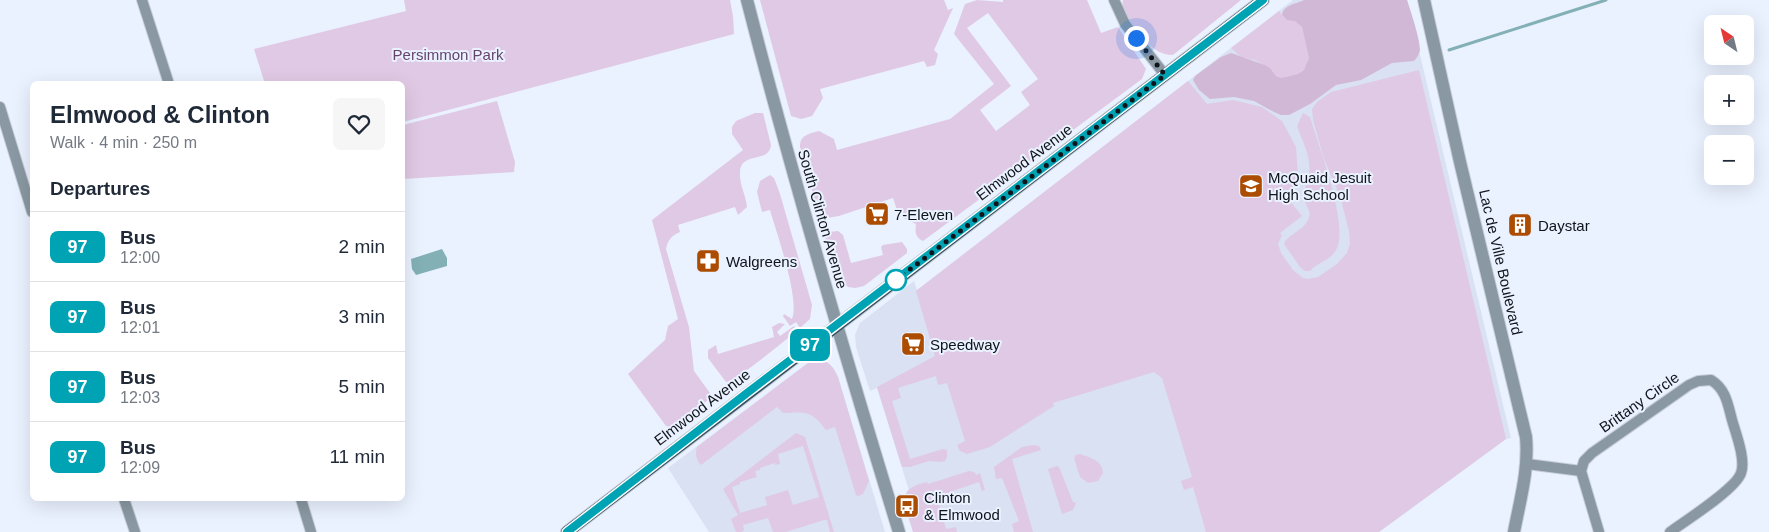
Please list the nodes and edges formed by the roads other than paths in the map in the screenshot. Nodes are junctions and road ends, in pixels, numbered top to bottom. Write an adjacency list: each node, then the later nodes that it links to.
1 (142, 0): 7 (street)
2 (747, 0): 10 (street, South Clinton Avenue)
3 (1114, 0): 6 (street)
4 (1263, 0): 6 (main road, Elmwood Avenue)
5 (1424, 0): 11 (street, Lac de Ville Boulevard)
6 (1165, 75): 10 (main road, Elmwood Avenue)
7 (168, 81)
8 (0, 107): 9 (street)
9 (30, 205)
10 (836, 325): 17 (main road, Elmwood Avenue); 18 (street, South Clinton Avenue)
11 (1527, 464): 12 (street); 19 (street, Lac de Ville Boulevard)
12 (1581, 471): 20 (street); 21 (street, Brittany Circle)
13 (125, 501): 15 (street)
14 (302, 501): 16 (street)
15 (135, 532)
16 (311, 532)
17 (567, 532)
18 (899, 532)
19 (1514, 532)
20 (1599, 532)
21 (1670, 532)

